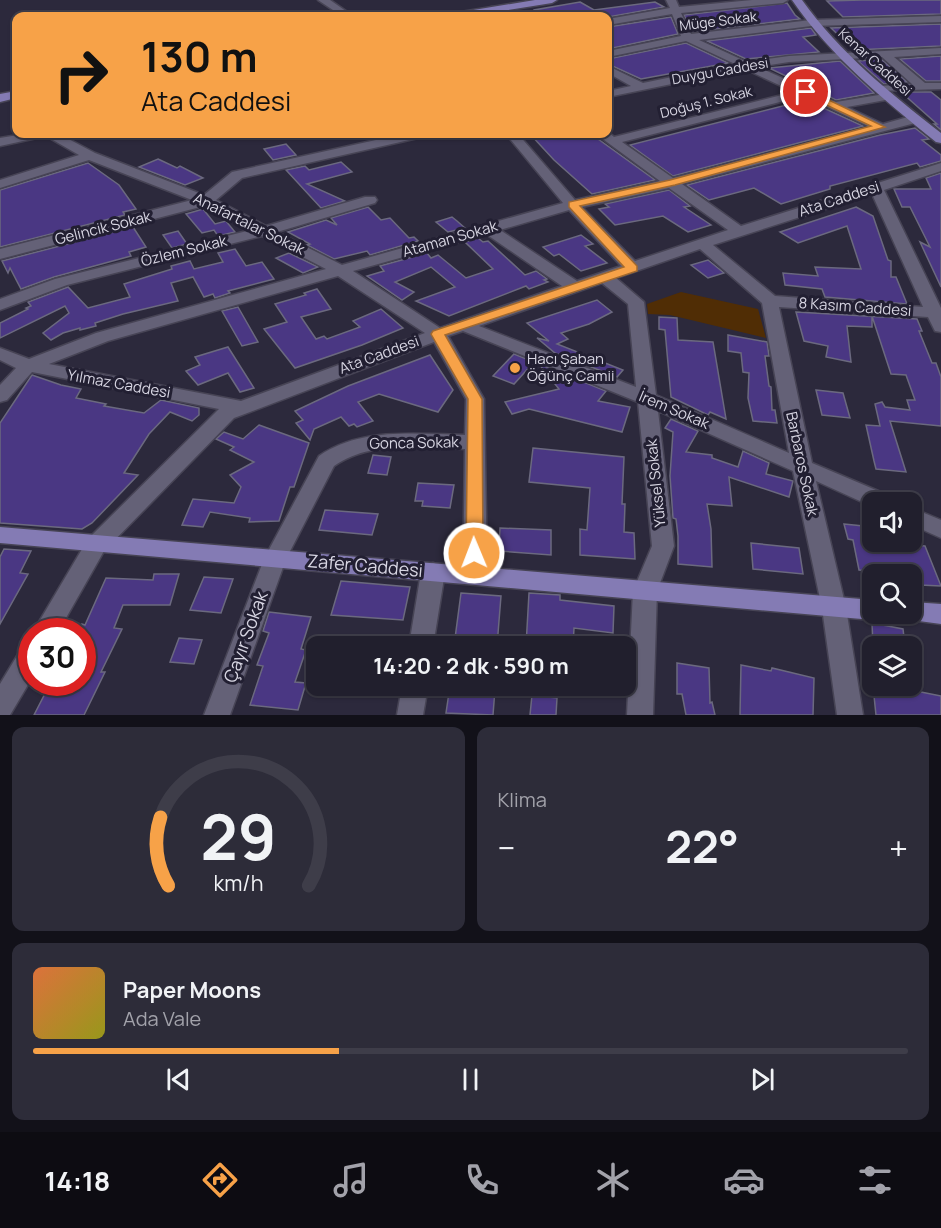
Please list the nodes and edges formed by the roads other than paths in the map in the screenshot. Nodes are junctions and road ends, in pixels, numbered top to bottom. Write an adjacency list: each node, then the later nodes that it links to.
1 (323, 0): 8 (street)
2 (486, 0): 7 (street)
3 (552, 0): 7 (main road)
4 (783, 0): 6 (street)
5 (797, 0): 13 (main road, Kenar Caddesi)
6 (674, 5): 12 (street); 14 (street)
7 (496, 9): 9 (main road); 10 (street)
8 (342, 12)
9 (478, 12)
10 (501, 12)
11 (941, 19): 13 (street, Müge Sokak)
12 (612, 21)
13 (811, 23): 14 (street, Müge Sokak); 18 (main road, Kenar Caddesi)
14 (687, 38): 16 (street, Müge Sokak); 19 (street)
15 (941, 51): 17 (street, Duygu Caddesi)
16 (613, 53)
17 (885, 54): 18 (street, Duygu Caddesi); 23 (street)
18 (842, 55): 19 (street, Duygu Caddesi); 26 (main road, Kenar Caddesi)
19 (747, 65): 21 (street, Duygu Caddesi); 25 (street)
20 (612, 71): 21 (street)
21 (640, 86): 24 (street, Duygu Caddesi)
22 (941, 86): 23 (street)
23 (922, 87): 26 (street)
24 (612, 92)
25 (806, 92): 27 (street); 30 (street, Doğuş 1. Sokak)
26 (883, 92): 27 (street); 28 (main road, Kenar Caddesi)
27 (836, 106): 29 (street)
28 (915, 119): 29 (street, Ataman Sokak); 36 (main road, Kenar Caddesi)
29 (880, 127): 40 (street, Ataman Sokak)
30 (612, 136)
31 (20, 138): 37 (street)
32 (58, 138): 38 (street, Anafartalar Sokak)
33 (400, 138): 44 (street)
34 (515, 138): 45 (street)
35 (608, 138): 40 (street)
36 (941, 139)
37 (0, 142)
38 (90, 156): 41 (street); 44 (street, Anafartalar Sokak)
39 (941, 167): 42 (street, Ata Caddesi)
40 (671, 183): 45 (street, Ataman Sokak); 48 (street)
41 (0, 184)
42 (876, 188): 48 (street, Ata Caddesi); 57 (street)
43 (370, 200): 47 (street, Özlem Sokak)
44 (206, 201): 47 (street, Anafartalar Sokak); 50 (street, Gelincik Sokak)
45 (572, 205): 46 (street, Ataman Sokak); 51 (street)
46 (489, 228): 52 (street, Ataman Sokak); 54 (street)
47 (264, 231): 52 (street, Anafartalar Sokak); 56 (street, Özlem Sokak)
48 (739, 231): 49 (street, Ata Caddesi)
49 (702, 243): 51 (street, Ata Caddesi); 55 (street)
50 (0, 254)
51 (632, 268): 53 (street, Ata Caddesi)
52 (340, 270): 59 (street, Anafartalar Sokak); 61 (street, Ataman Sokak)
53 (606, 278): 54 (street, Ata Caddesi); 63 (street, Yüksel Sokak)
54 (576, 288): 58 (street, Ata Caddesi)
55 (770, 301): 57 (street, 8 Kasım Caddesi); 66 (street, Barbaros Sokak)
56 (0, 305)
57 (939, 317)
58 (462, 325): 59 (street, Ata Caddesi); 63 (street, İrem Sokak)
59 (438, 334): 64 (street, Ata Caddesi); 65 (street)
60 (0, 353): 61 (street, Yılmaz Caddesi)
61 (28, 366): 62 (street, Ataman Sokak); 64 (street, Yılmaz Caddesi)
62 (0, 396)
63 (646, 398): 66 (street, İrem Sokak); 75 (street, Yüksel Sokak)
64 (240, 407): 71 (street, Ata Caddesi)
65 (473, 442): 72 (street, Gonca Sokak); 74 (street)
66 (802, 466): 67 (street, İrem Sokak); 76 (street, Barbaros Sokak)
67 (862, 493)
68 (922, 521): 69 (street)
69 (941, 530)
70 (0, 535): 71 (main road, Zafer Caddesi)
71 (96, 544): 72 (main road, Zafer Caddesi); 80 (street, Ata Caddesi)
72 (275, 559): 73 (main road, Zafer Caddesi); 85 (street, Çayır Sokak)
73 (433, 572): 74 (main road, Zafer Caddesi); 81 (street)
74 (475, 575): 75 (main road, Zafer Caddesi)
75 (645, 591): 76 (main road, Zafer Caddesi); 87 (street, Yüksel Sokak)
76 (834, 608): 77 (main road, Zafer Caddesi); 88 (street, Barbaros Sokak)
77 (862, 609)
78 (922, 613): 79 (main road)
79 (941, 614)
80 (53, 618)
81 (423, 636)
82 (18, 678): 84 (street)
83 (413, 696): 86 (street)
84 (0, 708)
85 (217, 715)
86 (410, 715)
87 (640, 715)
88 (850, 715)

